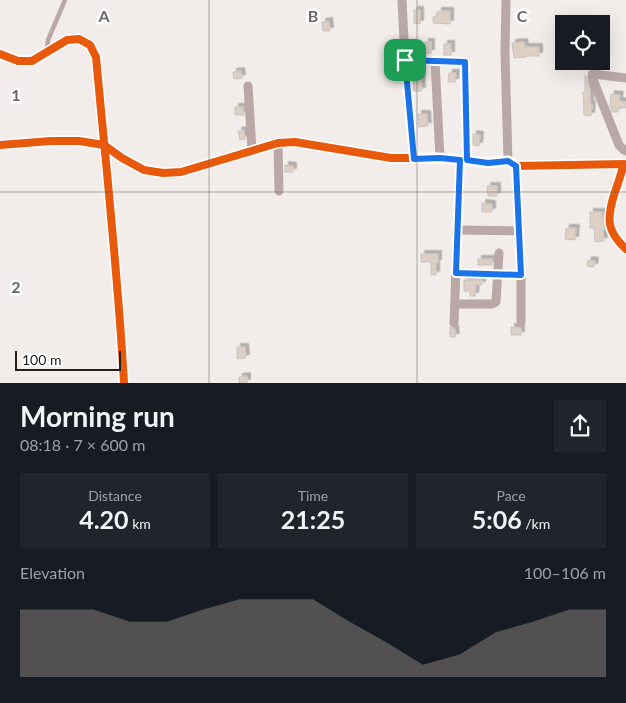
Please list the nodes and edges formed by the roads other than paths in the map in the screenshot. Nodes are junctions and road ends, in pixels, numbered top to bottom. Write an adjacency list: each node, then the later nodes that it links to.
1 (66, 0): 4 (lane)
2 (402, 0): 6 (street)
3 (506, 0): 18 (street)
4 (47, 52): 5 (street); 11 (street)
5 (0, 54)
6 (405, 60): 7 (street); 16 (street)
7 (435, 61): 15 (street); 17 (street)
8 (626, 78): 14 (street)
9 (248, 86): 13 (street)
10 (278, 143): 13 (street); 16 (street); 20 (street)
11 (104, 145): 12 (street); 13 (street); 31 (street)
12 (0, 146)
13 (252, 151)
14 (626, 151)
15 (440, 158): 16 (street); 17 (street)
16 (414, 159)
17 (464, 160): 18 (street); 21 (street)
18 (512, 163): 19 (street); 22 (street)
19 (625, 164): 23 (street)
20 (279, 191)
21 (458, 230): 22 (street); 25 (street)
22 (519, 231): 27 (street)
23 (626, 249)
24 (499, 252): 26 (street)
25 (456, 273): 26 (street); 28 (street)
26 (498, 274): 27 (street); 28 (street)
27 (521, 275): 29 (street)
28 (455, 304): 30 (street)
29 (521, 322)
30 (454, 323)
31 (124, 383)

